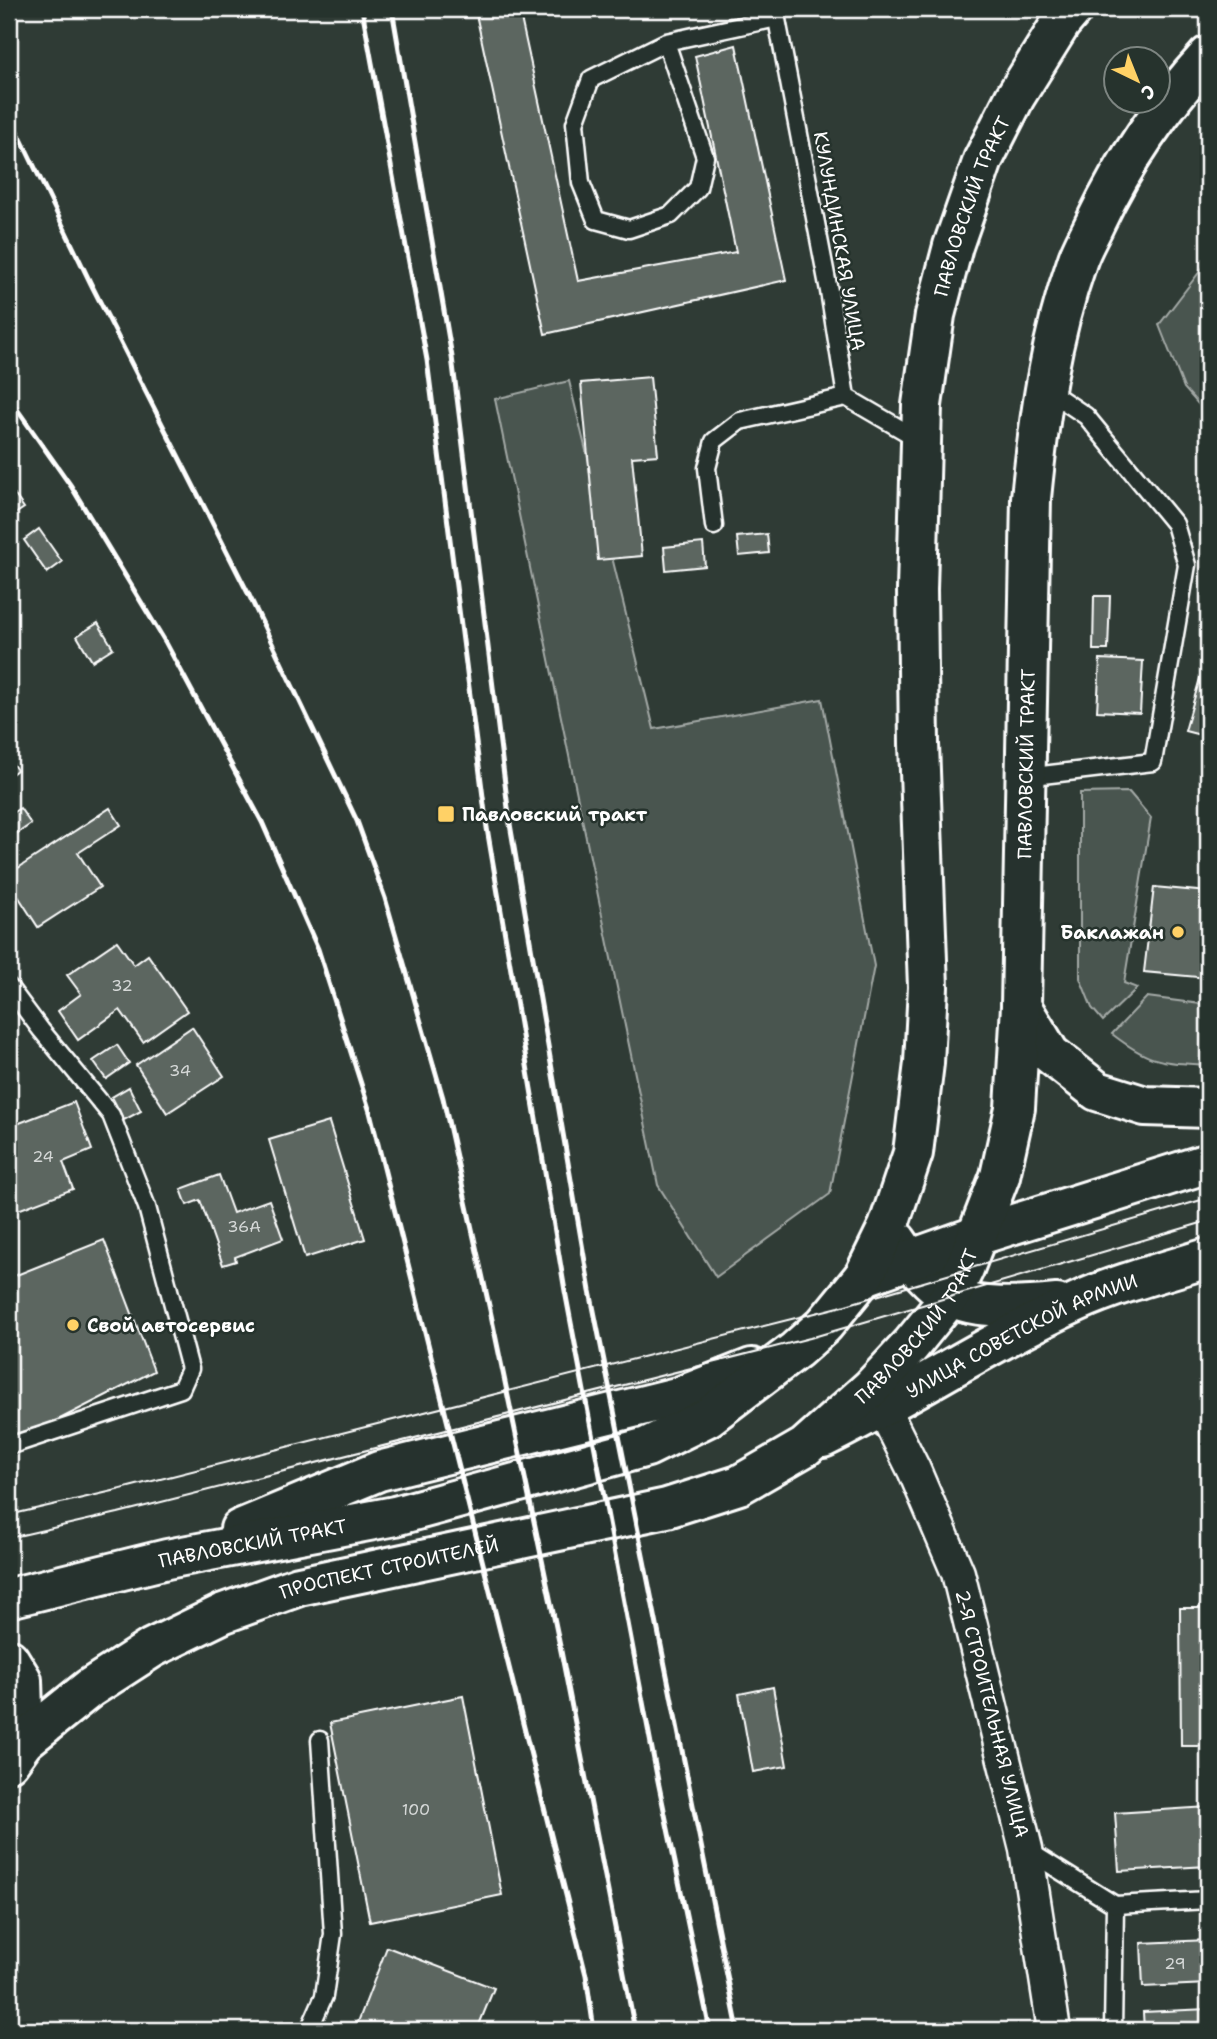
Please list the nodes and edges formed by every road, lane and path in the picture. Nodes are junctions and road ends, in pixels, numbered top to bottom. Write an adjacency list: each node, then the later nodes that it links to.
1 (1073, 9): 7 (main road, ПАВЛОВСКИЙ ТРАКТ)
2 (776, 13): 3 (lane); 6 (lane, КУЛУНДИНСКАЯ УЛИЦА)
3 (666, 42): 3 (lane)
4 (1208, 56): 5 (main road, ПАВЛОВСКИЙ ТРАКТ)
5 (1045, 388): 9 (main road, ПАВЛОВСКИЙ ТРАКТ); 9 (lane)
6 (846, 397): 7 (lane); 8 (lane)
7 (920, 440): 14 (main road, ПАВЛОВСКИЙ ТРАКТ)
8 (714, 526)
9 (1025, 777): 11 (main road, ПАВЛОВСКИЙ ТРАКТ)
10 (9, 987): 22 (lane)
11 (1021, 1006): 12 (main road); 15 (main road, ПАВЛОВСКИЙ ТРАКТ)
12 (1208, 1108)
13 (1208, 1163): 15 (main road)
14 (888, 1227): 16 (main road); 18 (main road, ПАВЛОВСКИЙ ТРАКТ)
15 (979, 1235): 16 (main road); 19 (main road, ПАВЛОВСКИЙ ТРАКТ)
16 (909, 1258): 18 (main road); 19 (main road)
17 (1208, 1258): 20 (main road, УЛИЦА СОВЕТСКОЙ АРМИИ)
18 (864, 1276): 24 (main road, ПАВЛОВСКИЙ ТРАКТ)
19 (950, 1297): 20 (main road); 23 (main road, ПАВЛОВСКИЙ ТРАКТ)
20 (1080, 1301): 21 (main road, УЛИЦА СОВЕТСКОЙ АРМИИ)
21 (883, 1408): 23 (main road, УЛИЦА СОВЕТСКОЙ АРМИИ); 28 (street, 2-Я СТРОИТЕЛЬНАЯ УЛИЦА)
22 (9, 1446)
23 (805, 1447): 27 (main road, ПРОСПЕКТ СТРОИТЕЛЕЙ)
24 (9, 1598)
25 (9, 1659): 27 (main road)
26 (320, 1740): 31 (lane)
27 (16, 1752)
28 (1026, 1849): 30 (lane); 32 (street, 2-Я СТРОИТЕЛЬНАЯ УЛИЦА)
29 (1208, 1900): 30 (lane)
30 (1115, 1905): 33 (lane)
31 (309, 2030)
32 (1054, 2030)
33 (1113, 2030)

